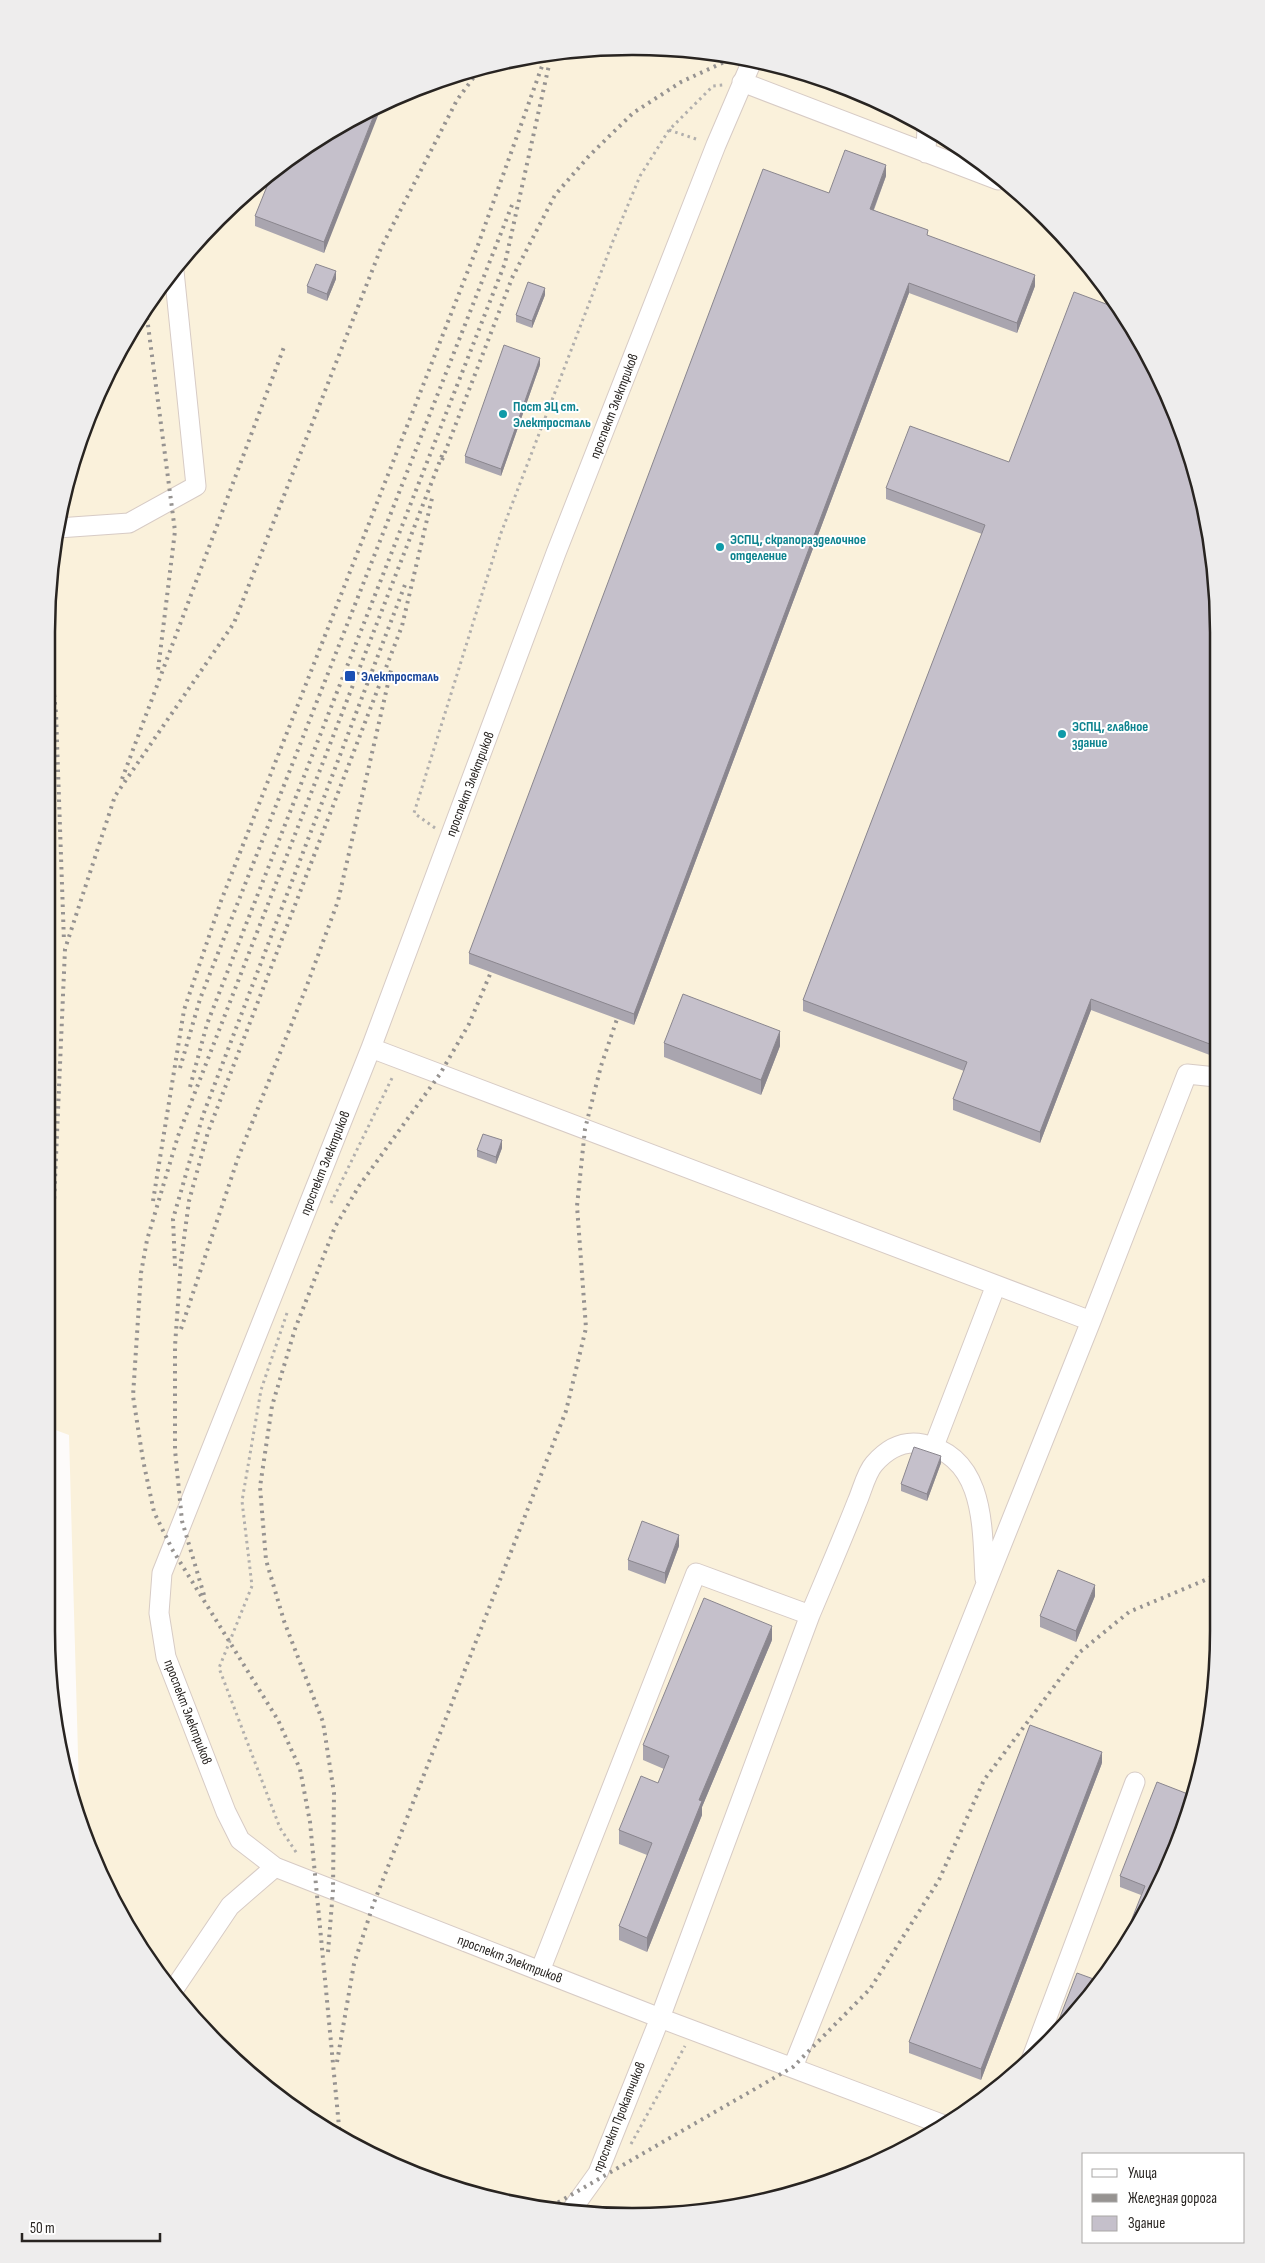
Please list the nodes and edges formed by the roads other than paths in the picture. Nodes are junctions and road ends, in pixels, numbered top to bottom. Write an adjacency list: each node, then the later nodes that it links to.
1 (749, 67): 2 (street, проспект Электриков)
2 (742, 82): 4 (street); 8 (street, проспект Электриков)
3 (927, 136): 4 (street)
4 (926, 153): 5 (street)
5 (986, 175)
6 (175, 280): 7 (street)
7 (65, 528)
8 (371, 1048): 10 (street); 16 (street, проспект Электриков)
9 (1210, 1076): 11 (street)
10 (996, 1285): 11 (street); 12 (street)
11 (1091, 1321): 13 (street)
12 (934, 1446): 13 (street, проспект Прокатчиков); 14 (street, проспект Прокатчиков)
13 (985, 1586): 21 (street)
14 (810, 1615): 17 (street); 19 (street, проспект Прокатчиков)
15 (1135, 1782): 20 (street)
16 (275, 1866): 17 (street, проспект Электриков); 18 (street)
17 (540, 1971): 19 (street, проспект Электриков)
18 (177, 1985)
19 (660, 2018): 21 (street, проспект Электриков); 23 (street, проспект Прокатчиков)
20 (1036, 2043)
21 (792, 2067): 22 (street, проспект Электриков)
22 (936, 2122)
23 (575, 2205)

